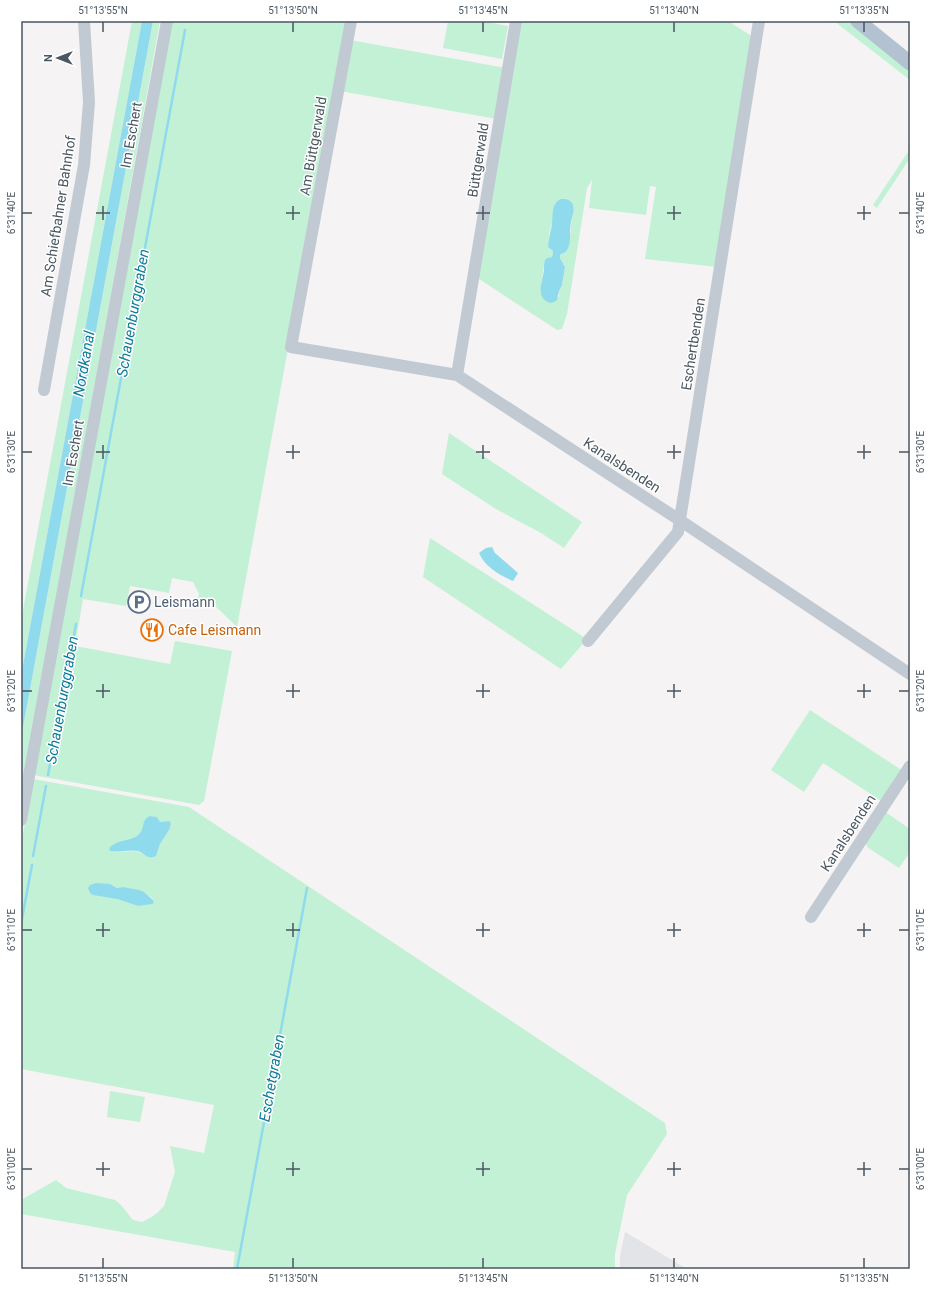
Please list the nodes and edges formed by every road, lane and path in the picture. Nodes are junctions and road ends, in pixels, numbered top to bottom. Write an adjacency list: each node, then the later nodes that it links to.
1 (84, 21): 10 (street, Am Schiefbahner Bahnhof)
2 (167, 21): 15 (street, Im Eschert)
3 (351, 21): 8 (street, Am Büttgerwald)
4 (516, 21): 9 (street, Büttgerwald)
5 (759, 21): 11 (street, Eschertbenden)
6 (858, 21): 7 (main road)
7 (910, 63)
8 (291, 347): 9 (street, Kanalsbenden)
9 (458, 375): 11 (street, Kanalsbenden)
10 (44, 390)
11 (680, 521): 12 (street, Eschertbenden); 13 (street, Kanalsbenden)
12 (588, 641)
13 (910, 674)
14 (910, 766): 16 (street, Kanalsbenden)
15 (21, 820)
16 (811, 917)

